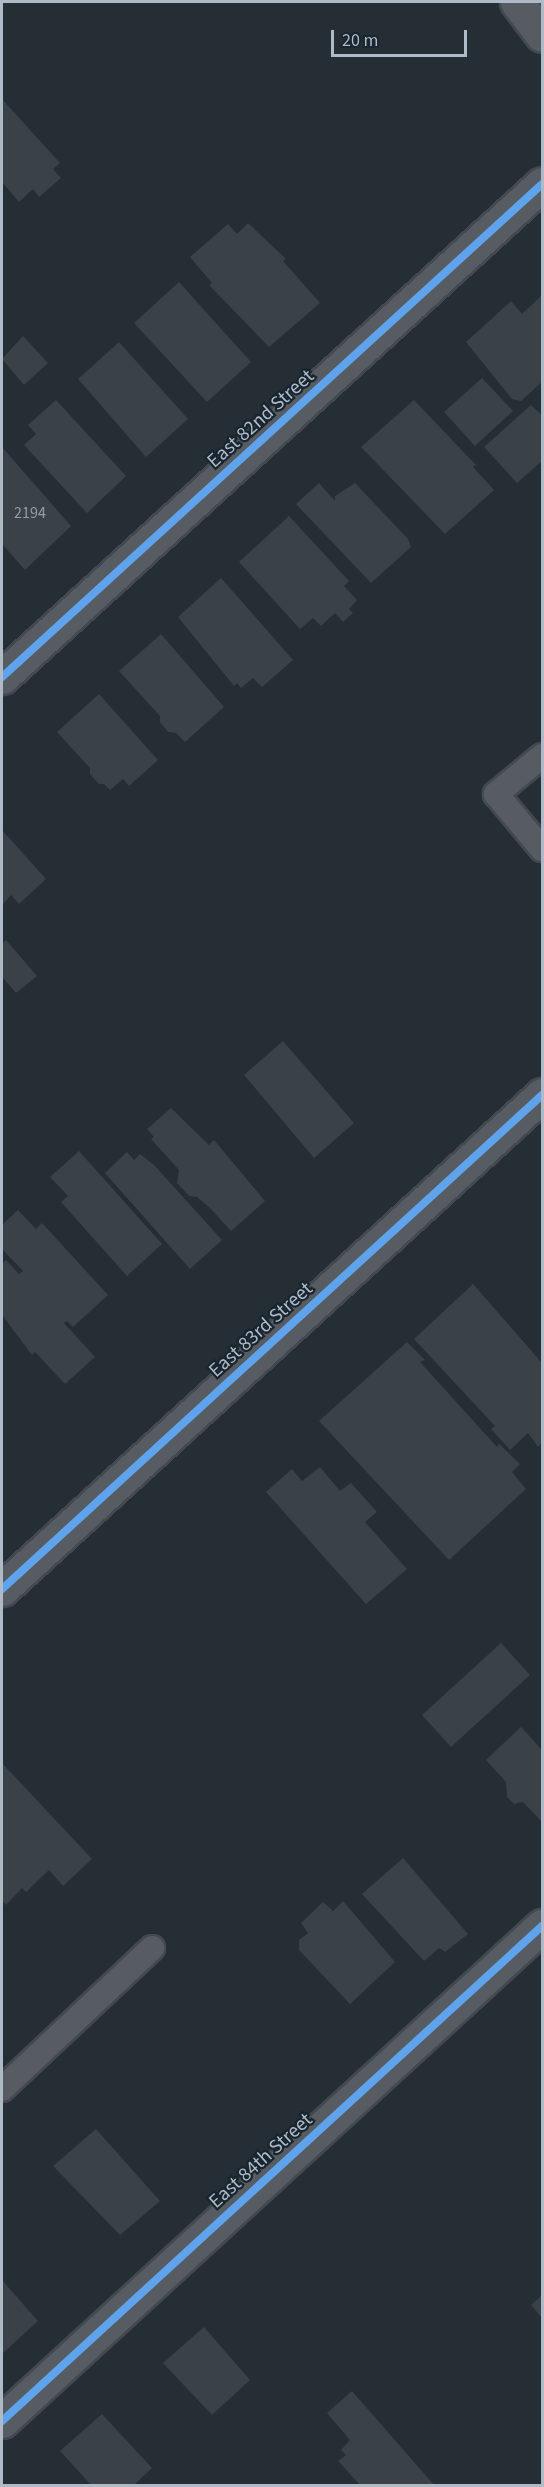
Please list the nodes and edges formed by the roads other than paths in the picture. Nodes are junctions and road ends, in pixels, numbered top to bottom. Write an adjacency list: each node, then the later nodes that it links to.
1 (517, 2): 2 (street)
2 (543, 35)
3 (543, 184): 4 (street, East 82nd Street)
4 (2, 677)
5 (543, 756): 6 (lane)
6 (543, 849)
7 (543, 1095): 8 (street, East 83rd Street)
8 (2, 1589)
9 (543, 1926): 12 (street, East 84th Street)
10 (152, 1948): 11 (lane)
11 (2, 2089)
12 (2, 2421)

